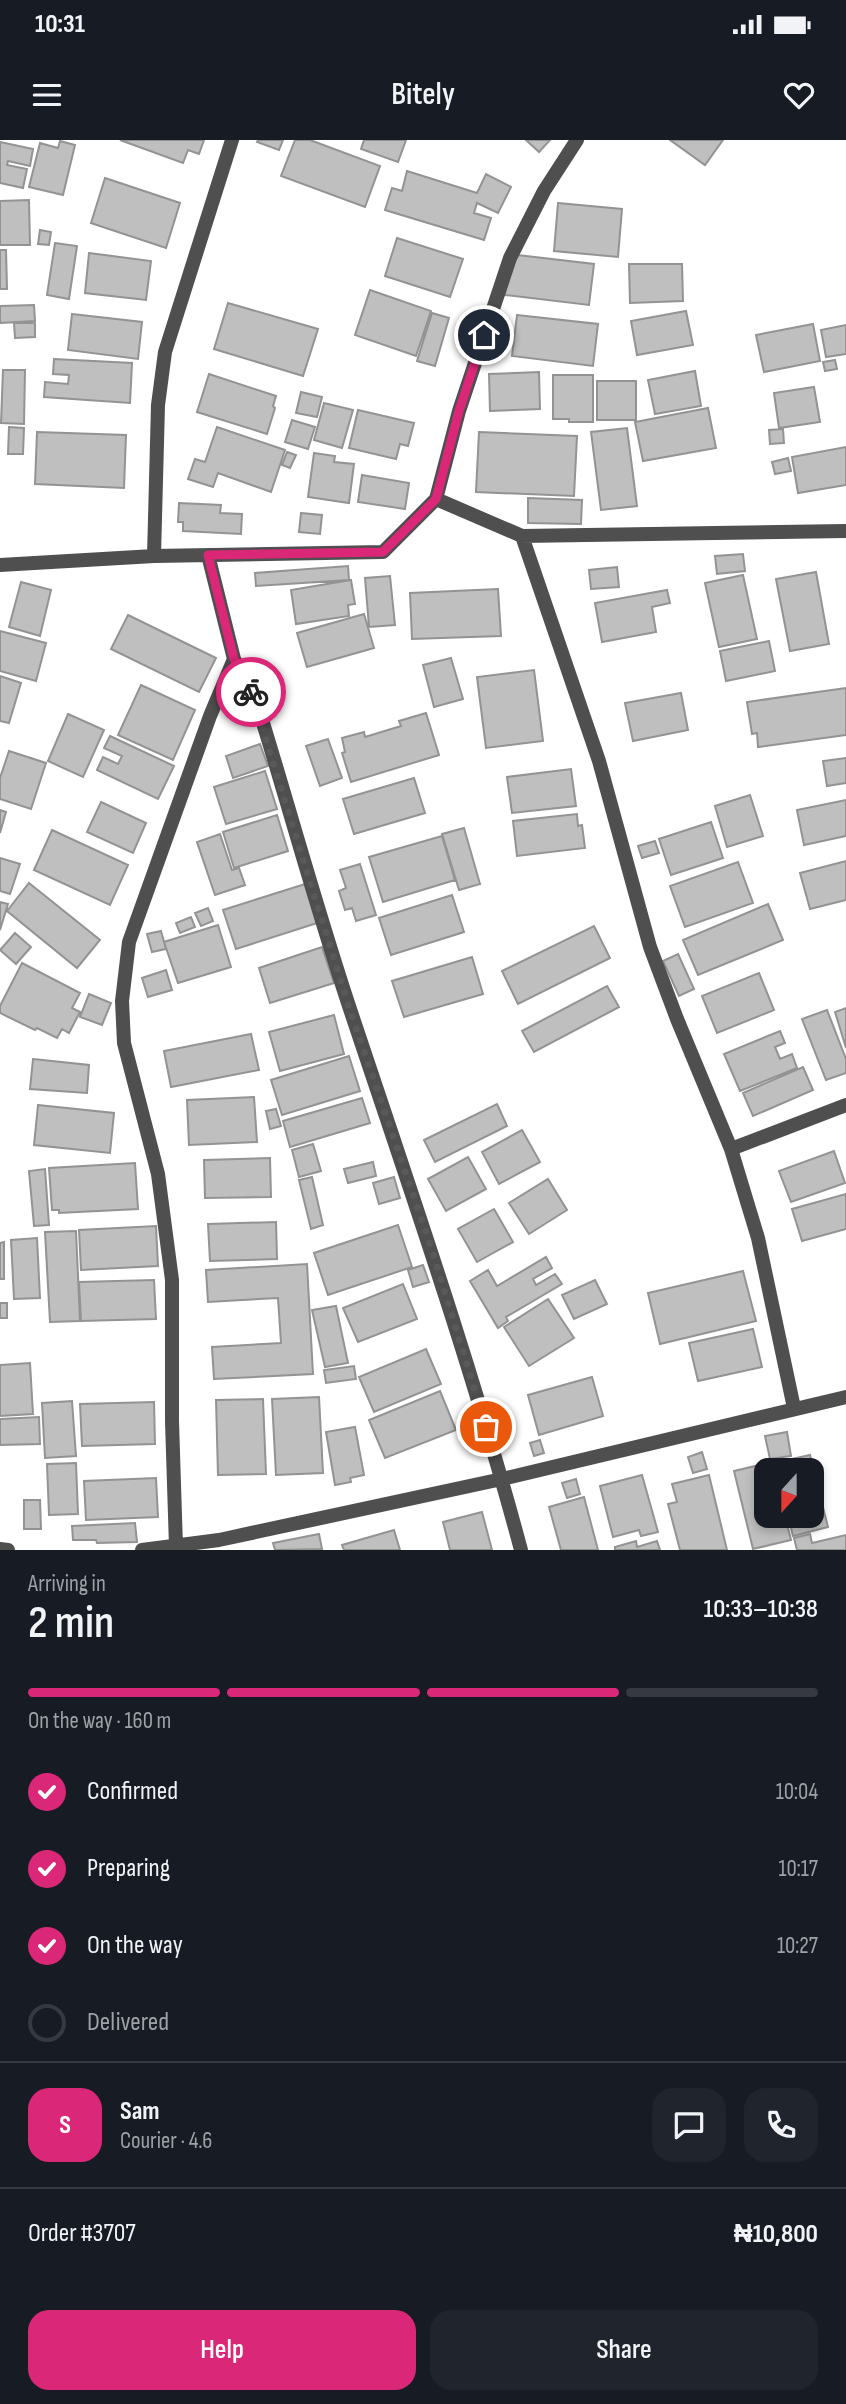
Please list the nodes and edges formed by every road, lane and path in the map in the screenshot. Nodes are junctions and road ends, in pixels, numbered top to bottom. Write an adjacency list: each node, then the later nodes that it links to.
1 (232, 140): 7 (street)
2 (578, 140): 3 (street)
3 (436, 499): 5 (street); 6 (street)
4 (846, 531): 5 (street)
5 (522, 536): 11 (street)
6 (208, 555): 7 (street); 9 (street)
7 (154, 556): 8 (street)
8 (0, 565)
9 (234, 659): 14 (street); 15 (street)
10 (846, 1105): 11 (street)
11 (731, 1149): 13 (street)
12 (846, 1397): 13 (street)
13 (794, 1408): 14 (street)
14 (502, 1479): 15 (street); 19 (street)
15 (176, 1547): 18 (street)
16 (0, 1549): 17 (street)
17 (8, 1550)
18 (142, 1550)
19 (521, 1550)

